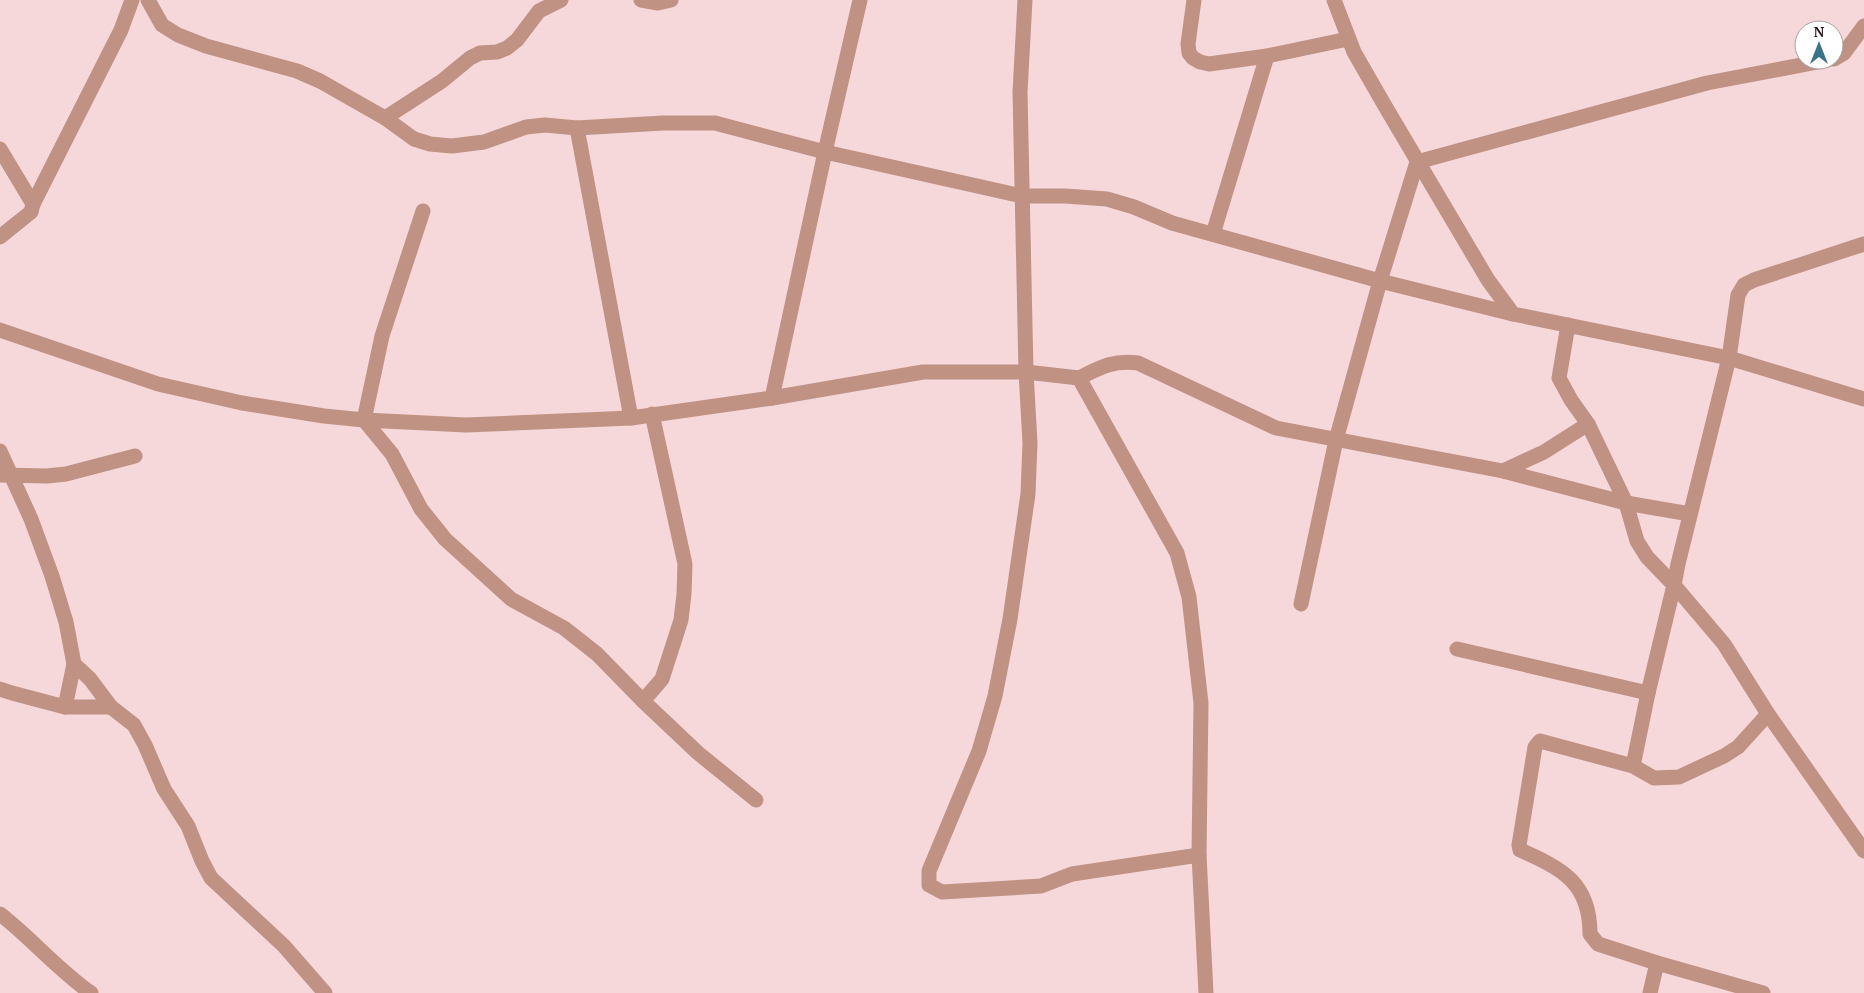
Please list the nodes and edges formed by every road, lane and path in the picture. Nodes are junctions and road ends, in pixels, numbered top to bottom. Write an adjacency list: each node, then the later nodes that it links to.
1 (132, 0): 21 (street)
2 (148, 0): 15 (street)
3 (561, 0): 15 (street)
4 (641, 0): 5 (street)
5 (671, 0)
6 (860, 0): 18 (street)
7 (1025, 0): 20 (street)
8 (1194, 0): 13 (street)
9 (1334, 0): 11 (street)
10 (1864, 26): 12 (street)
11 (1348, 38): 13 (street); 19 (street)
12 (1844, 53)
13 (1267, 56): 23 (street)
14 (1794, 66): 19 (street)
15 (385, 118): 16 (street)
16 (577, 128): 18 (street); 36 (street)
17 (0, 149): 21 (street)
18 (825, 152): 20 (street); 33 (street)
19 (1417, 162): 26 (street); 27 (street)
20 (1022, 196): 23 (street); 31 (street)
21 (33, 204): 24 (street)
22 (423, 211): 37 (street)
23 (1213, 234): 26 (street)
24 (0, 237)
25 (1864, 244): 30 (street)
26 (1380, 281): 27 (street); 39 (street)
27 (1513, 314): 28 (street)
28 (1568, 325): 30 (street); 38 (street)
29 (0, 330): 37 (street)
30 (1729, 358): 34 (street); 45 (street)
31 (1026, 372): 32 (street); 33 (street); 59 (street)
32 (1079, 378): 39 (street); 59 (street)
33 (772, 398): 35 (street)
34 (1864, 399)
35 (652, 414): 36 (street); 52 (street)
36 (631, 418): 37 (street)
37 (364, 420): 52 (street)
38 (1588, 424): 42 (street); 44 (street)
39 (1336, 440): 42 (street); 47 (street)
40 (0, 451): 43 (street)
41 (135, 456): 43 (street)
42 (1503, 471): 44 (street)
43 (5, 475): 49 (street)
44 (1626, 503): 45 (street); 46 (street)
45 (1690, 514): 46 (street)
46 (1674, 585): 51 (street); 55 (street)
47 (1301, 604)
48 (1457, 649): 51 (street)
49 (74, 664): 53 (street); 54 (street)
50 (0, 689): 53 (street)
51 (1648, 693): 56 (street)
52 (643, 701): 57 (street)
53 (65, 707): 54 (street)
54 (111, 707): 63 (street)
55 (1768, 714): 56 (street); 58 (street)
56 (1633, 766): 61 (street)
57 (756, 800)
58 (1864, 851)
59 (1199, 855): 64 (street)
60 (0, 914): 62 (street)
61 (1657, 963): 65 (street); 66 (street)
62 (91, 993)
63 (325, 993)
64 (1206, 993)
65 (1650, 993)
66 (1763, 993)

